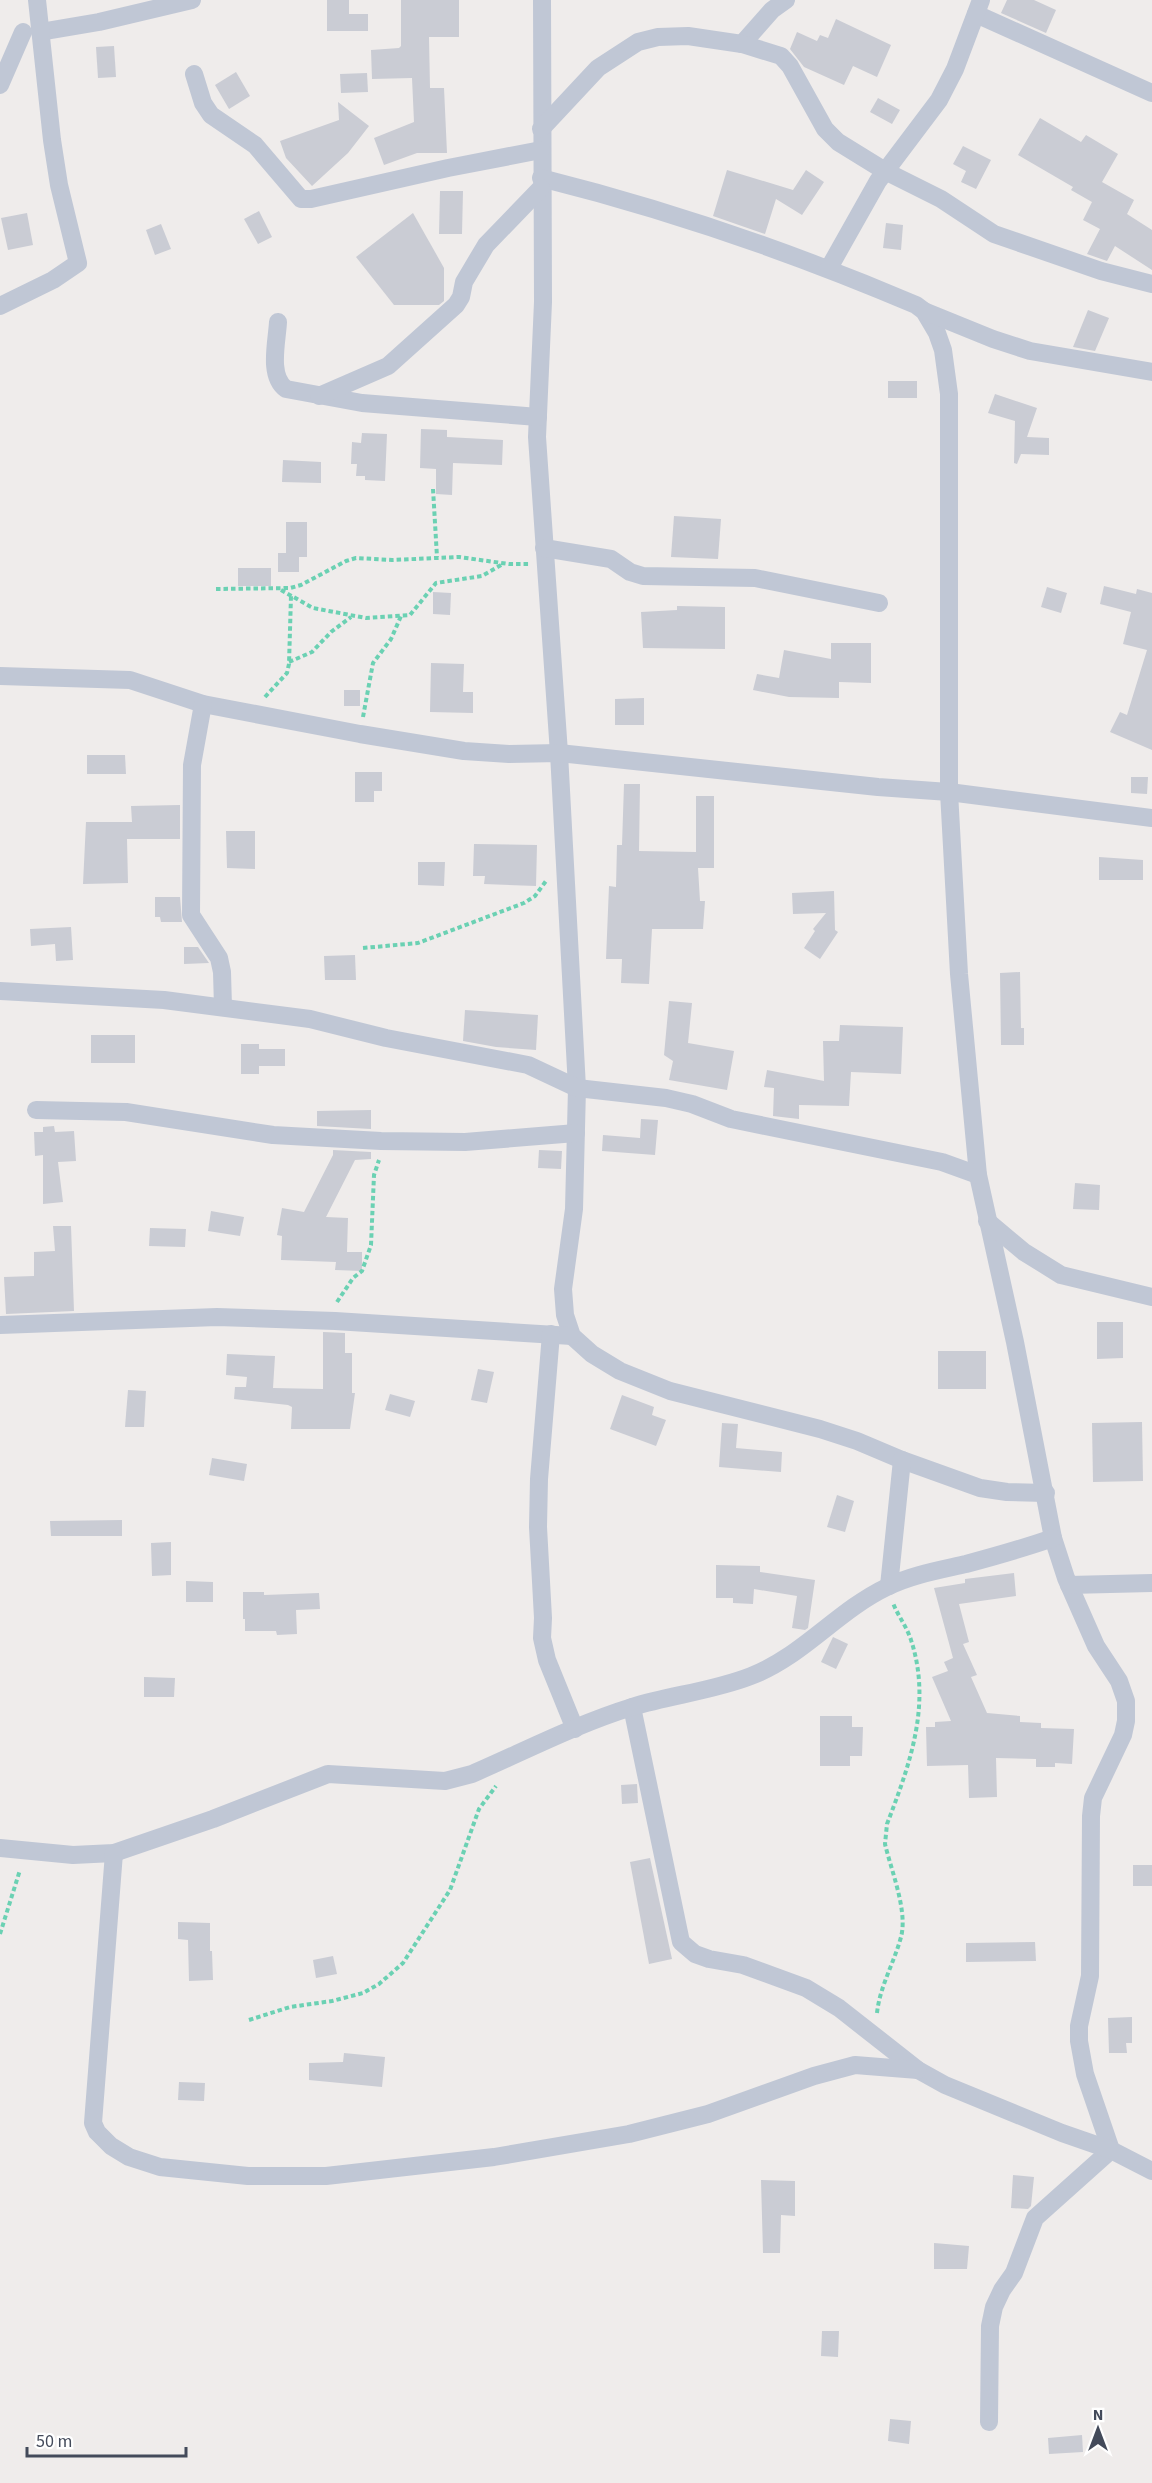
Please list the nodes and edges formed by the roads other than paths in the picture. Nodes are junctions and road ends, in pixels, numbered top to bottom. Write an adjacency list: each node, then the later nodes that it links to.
1 (192, 0): 5 (street)
2 (542, 0): 11 (street)
3 (786, 0): 6 (street)
4 (979, 7): 10 (street); 13 (street)
5 (35, 20): 7 (street); 9 (street); 17 (street)
6 (742, 44): 11 (street); 13 (street)
7 (0, 51)
8 (194, 74): 12 (street)
9 (0, 85)
10 (1152, 93)
11 (542, 129): 12 (street)
12 (541, 150): 14 (street)
13 (885, 171): 15 (street); 16 (street)
14 (541, 183): 15 (street); 21 (street); 22 (street)
15 (829, 268): 18 (street)
16 (1152, 284)
17 (0, 306)
18 (924, 311): 20 (street); 28 (street)
19 (278, 322): 21 (street)
20 (1152, 372)
21 (320, 396): 22 (street)
22 (538, 417): 23 (street)
23 (544, 556): 24 (street); 27 (street)
24 (879, 603)
25 (0, 676): 26 (street)
26 (203, 704): 27 (street); 31 (street)
27 (559, 753): 28 (street); 32 (street)
28 (949, 792): 29 (street); 35 (street)
29 (1152, 818)
30 (0, 990): 31 (street)
31 (223, 1007): 32 (street)
32 (577, 1088): 34 (street); 35 (street)
33 (36, 1110): 34 (street)
34 (576, 1133): 40 (street)
35 (978, 1175): 36 (street)
36 (987, 1221): 37 (street); 42 (street)
37 (1152, 1297)
38 (0, 1325): 39 (street)
39 (551, 1334): 40 (street); 48 (street)
40 (572, 1336): 41 (street)
41 (902, 1460): 42 (street); 46 (street)
42 (1046, 1493): 43 (street)
43 (1053, 1538): 45 (street); 46 (street)
44 (1152, 1583): 45 (street)
45 (1069, 1585): 52 (street)
46 (889, 1586): 47 (street)
47 (632, 1707): 48 (street); 51 (street)
48 (575, 1730): 50 (street)
49 (0, 1848): 50 (street)
50 (114, 1853): 51 (street)
51 (918, 2070): 52 (street)
52 (1111, 2150): 53 (street); 54 (street)
53 (1152, 2171)
54 (989, 2422)

